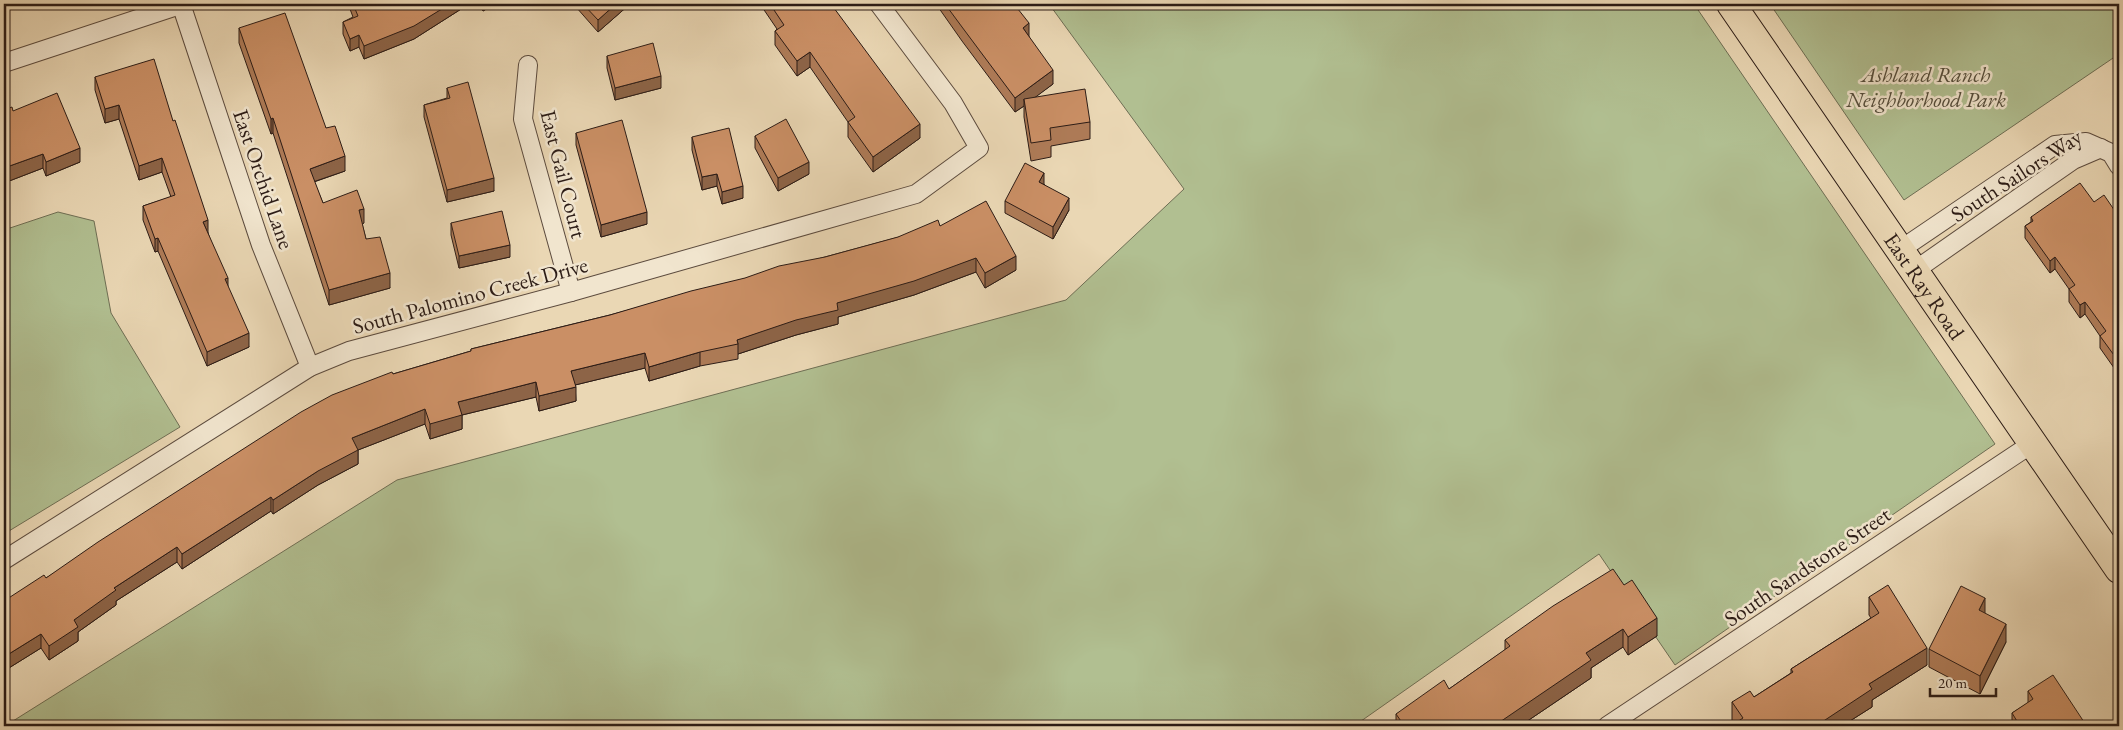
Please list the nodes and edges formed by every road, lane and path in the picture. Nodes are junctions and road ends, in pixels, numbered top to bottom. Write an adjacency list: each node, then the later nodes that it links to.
1 (182, 4): 4 (street); 12 (street, East Orchid Lane)
2 (879, 4): 11 (street, South Palomino Creek Drive)
3 (1731, 4): 10 (main road, East Ray Road)
4 (4, 62)
5 (528, 65): 11 (street, East Gail Court)
6 (2101, 148): 7 (street); 8 (street, South Sailors Way); 9 (street, South Sailors Way)
7 (2119, 166)
8 (2001, 181): 9 (street); 10 (street, South Sailors Way)
9 (2016, 200): 10 (street, South Sailors Way)
10 (1907, 260): 13 (main road, East Ray Road)
11 (571, 292): 12 (street, South Palomino Creek Drive)
12 (310, 367): 14 (street, South Palomino Creek Drive)
13 (2033, 443): 15 (main road, East Ray Road); 16 (street, South Sandstone Street)
14 (4, 560)
15 (2119, 570)
16 (1607, 726)

